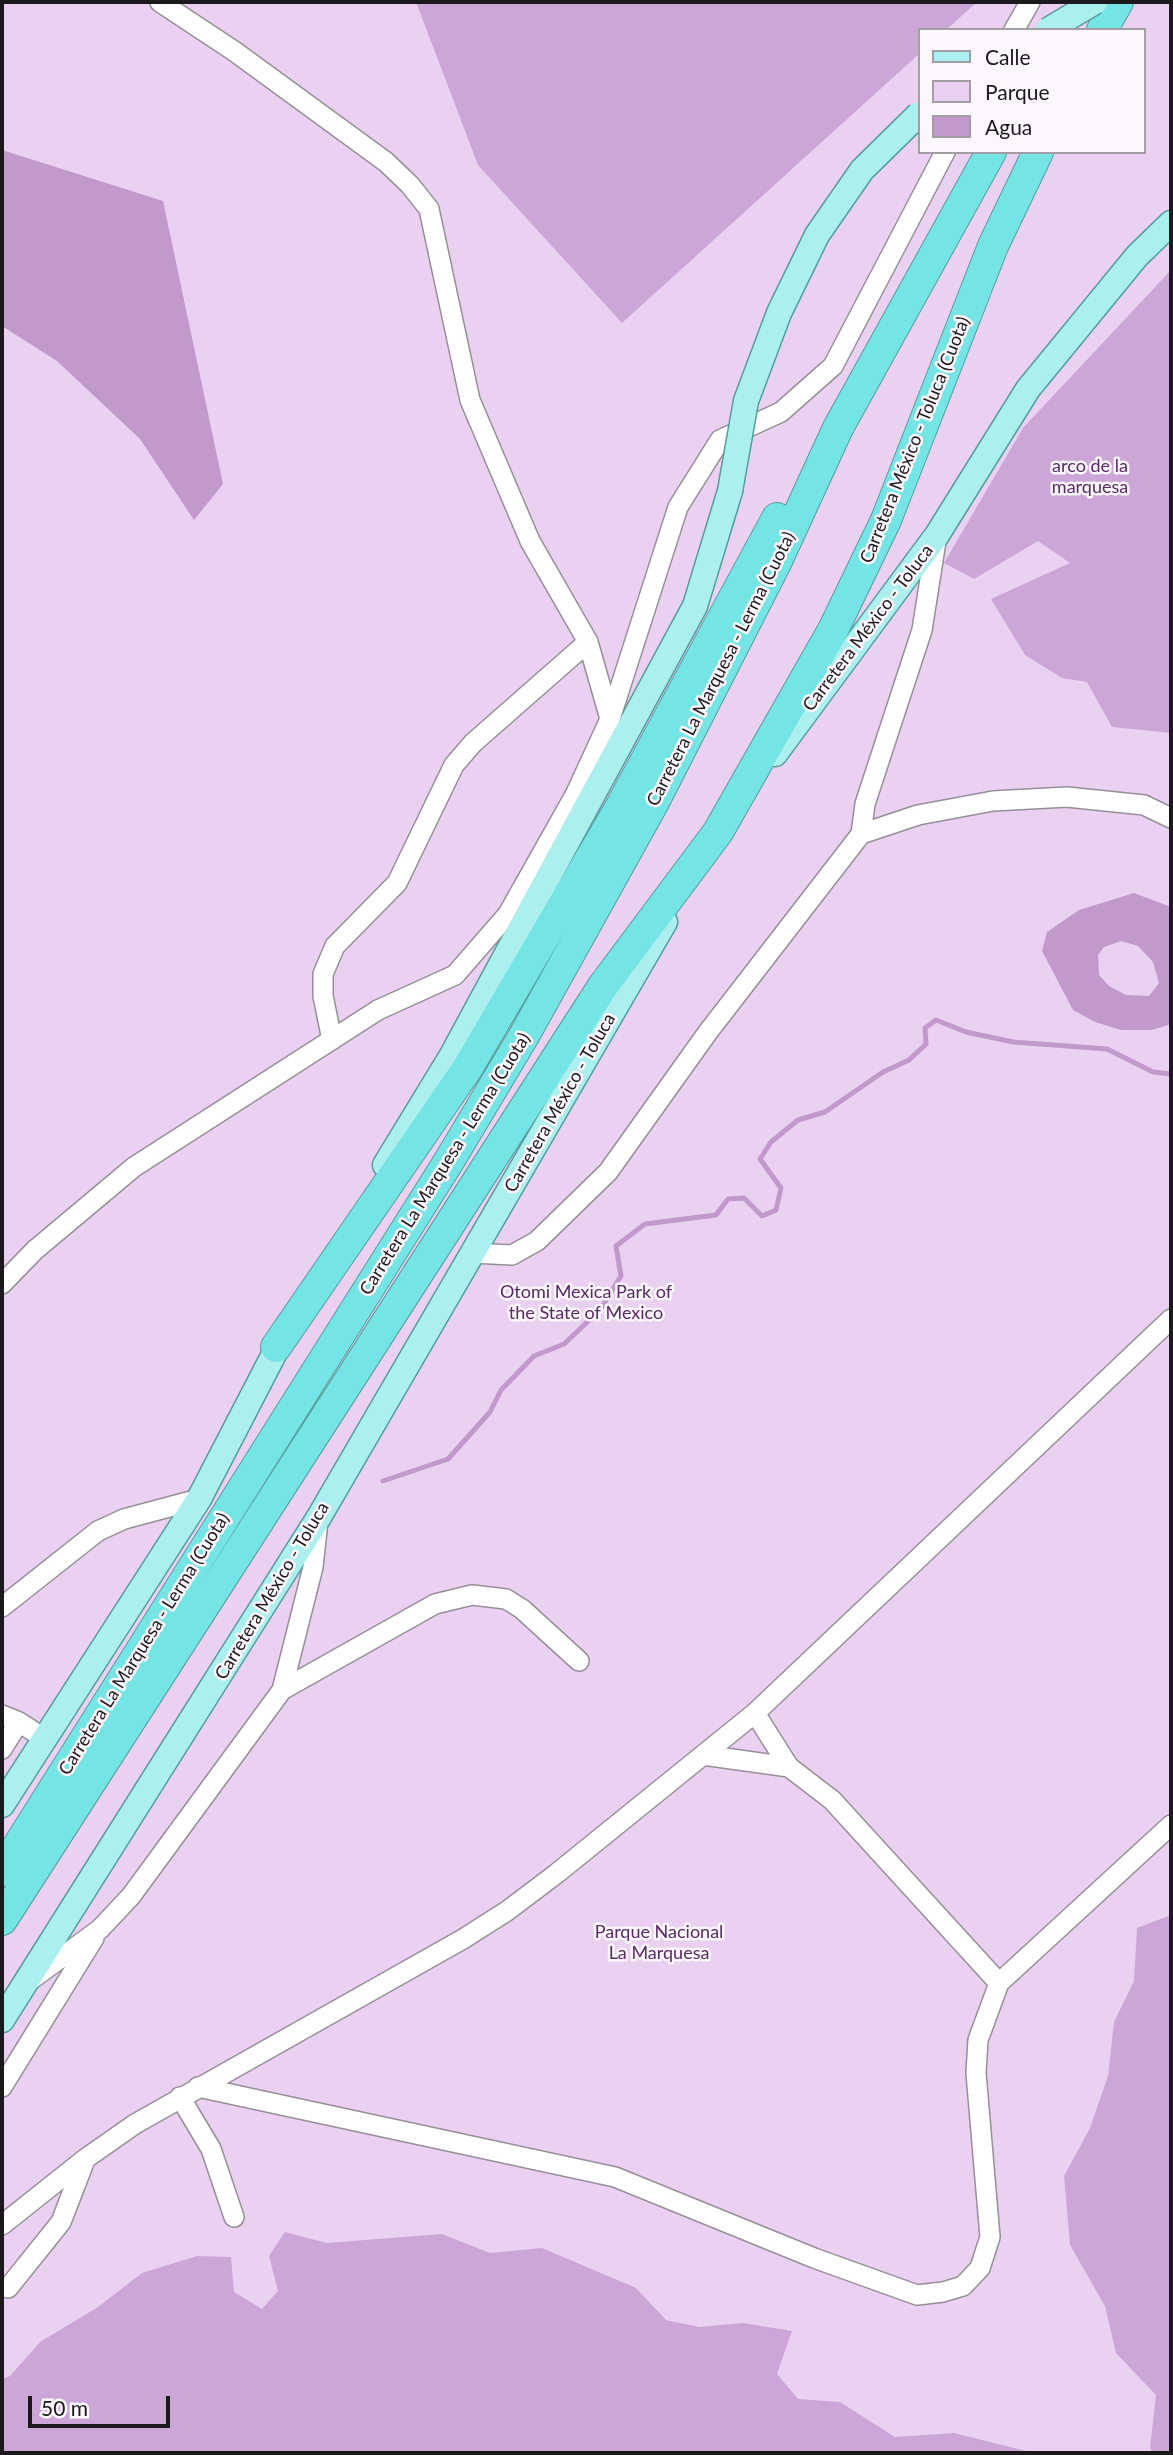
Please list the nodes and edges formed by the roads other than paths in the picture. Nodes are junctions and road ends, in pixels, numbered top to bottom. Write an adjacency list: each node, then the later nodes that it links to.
1 (160, 2): 19 (street)
2 (1030, 2): 6 (street)
3 (1079, 2): 8 (highway)
4 (1096, 2): 7 (main road, bridge)
5 (1118, 2): 9 (highway)
6 (1015, 28)
7 (1051, 28)
8 (1063, 28)
9 (1103, 28)
10 (918, 115): 21 (main road, bridge)
11 (944, 154): 15 (street)
12 (990, 154): 16 (highway)
13 (1037, 154): 23 (highway, Carretera México - Toluca (Cuota))
14 (1171, 223): 18 (main road, Carretera México - Toluca)
15 (852, 331): 16 (street); 20 (street)
16 (882, 344): 17 (highway)
17 (838, 428): 29 (highway); 43 (highway, Carretera La Marquesa - Lerma (Cuota))
18 (937, 535): 23 (main road, Carretera México - Toluca); 24 (street)
19 (589, 642): 20 (street); 25 (street)
20 (610, 719): 21 (street); 25 (street)
21 (619, 750): 29 (main road)
22 (1171, 818): 24 (street)
23 (718, 831): 26 (main road, Carretera México - Toluca); 44 (highway, Carretera La Marquesa - Lerma (Cuota))
24 (861, 834): 26 (street)
25 (332, 1040): 27 (street)
26 (472, 1252): 31 (main road, Carretera México - Toluca)
27 (2, 1284)
28 (1171, 1319): 35 (street)
29 (276, 1347): 30 (main road)
30 (200, 1499): 32 (street); 37 (main road)
31 (319, 1517): 34 (street); 47 (main road, Carretera México - Toluca)
32 (2, 1607)
33 (579, 1661): 34 (street)
34 (282, 1690): 45 (street)
35 (755, 1713): 39 (street); 40 (street)
36 (11, 1719): 37 (street); 38 (street)
37 (45, 1739): 41 (main road)
38 (2, 1749)
39 (703, 1755): 40 (street); 50 (street)
40 (789, 1767): 46 (street)
41 (2, 1805)
42 (1171, 1825): 46 (street)
43 (2, 1871)
44 (2, 1920)
45 (100, 1929): 47 (street); 49 (street)
46 (999, 1983): 50 (street)
47 (25, 1984): 48 (main road, Carretera México - Toluca)
48 (2, 2020)
49 (2, 2087)
50 (198, 2087): 51 (street)
51 (180, 2097): 52 (street); 53 (street)
52 (85, 2159): 54 (street); 55 (street)
53 (234, 2217)
54 (2, 2225)
55 (8, 2288)

